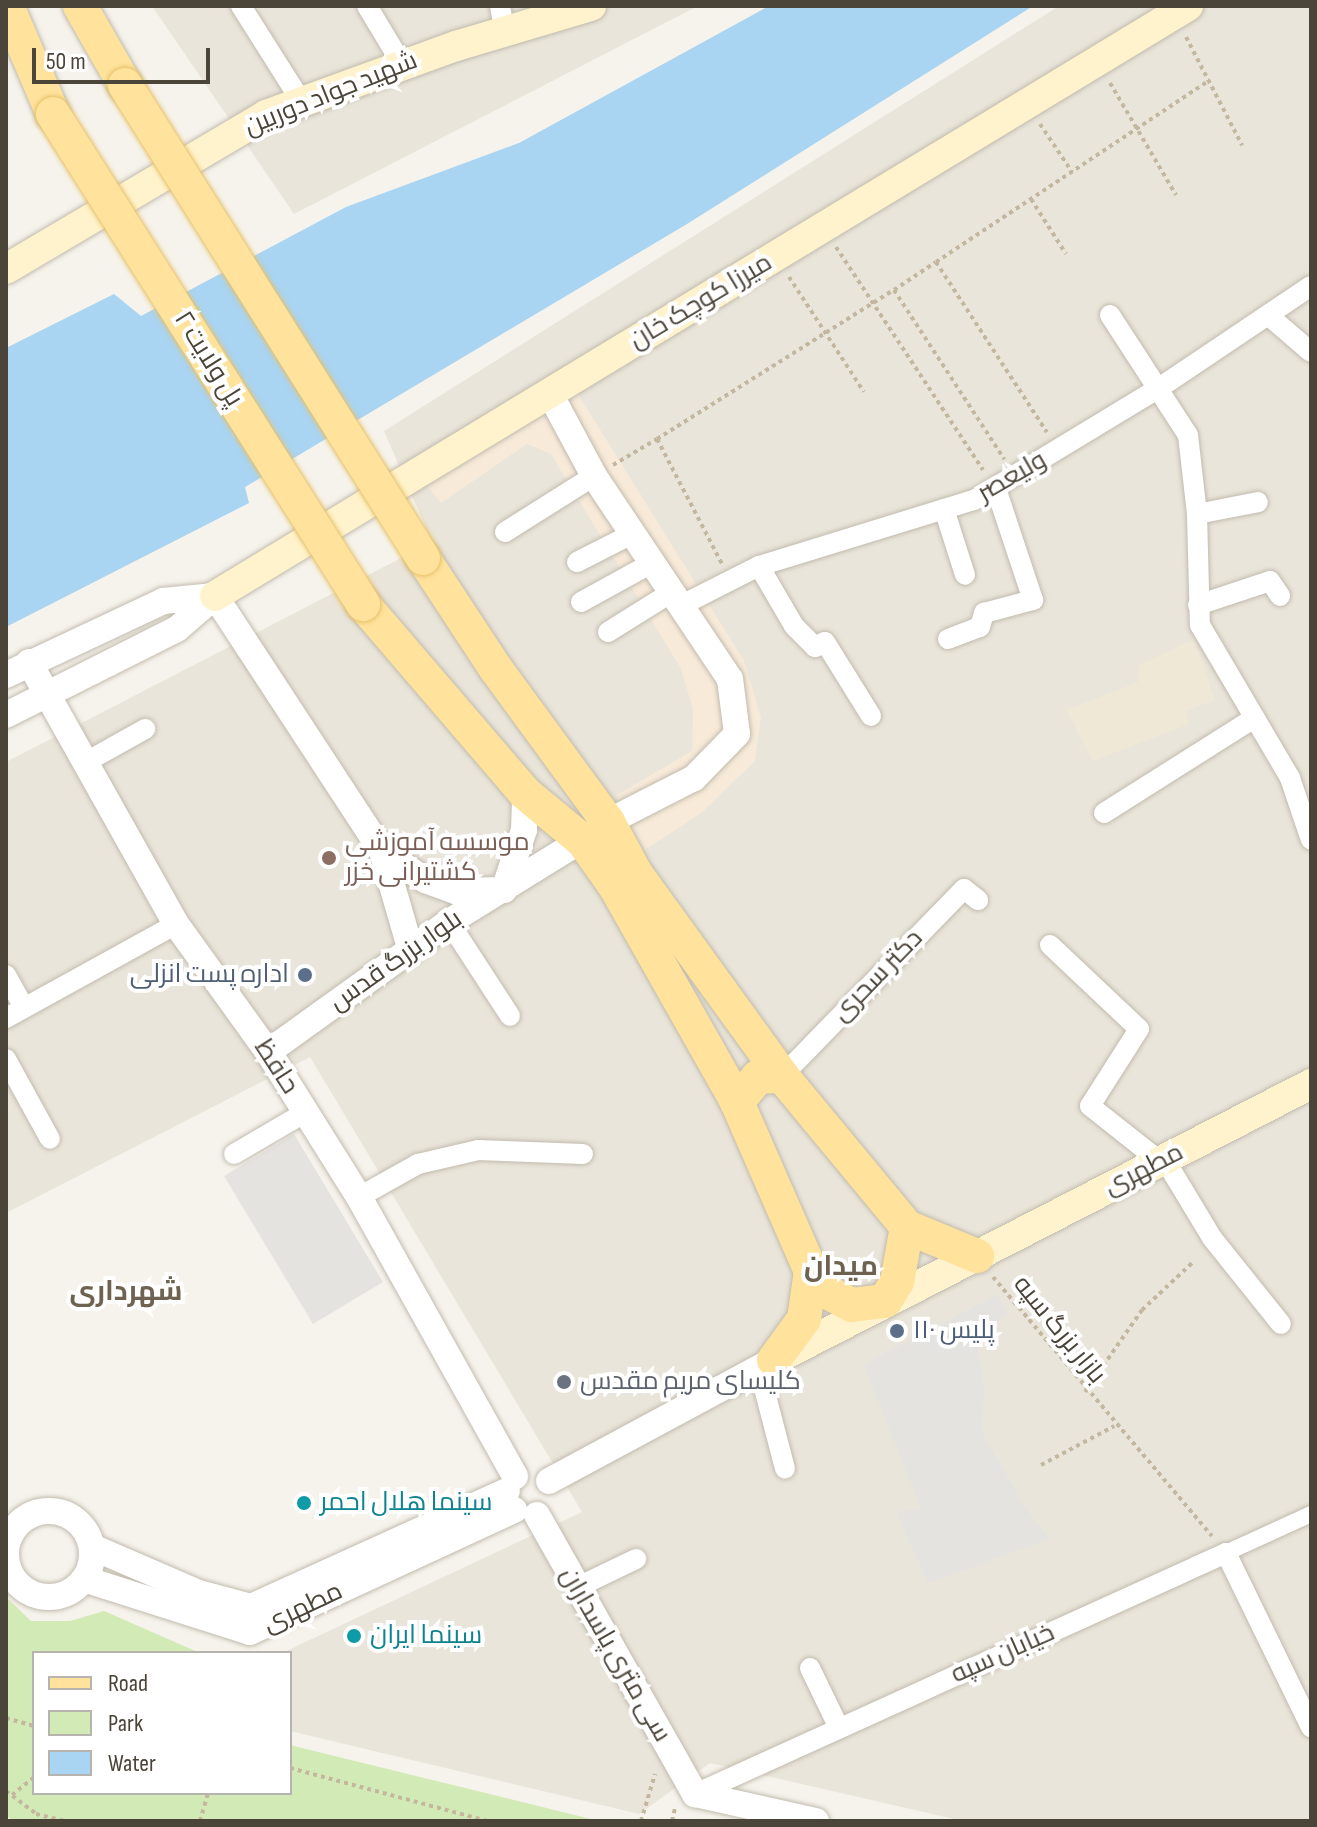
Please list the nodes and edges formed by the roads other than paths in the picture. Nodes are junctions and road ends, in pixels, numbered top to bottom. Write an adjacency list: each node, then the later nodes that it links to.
1 (7, 6): 44 (main road, پل ولایت ۲, bridge)
2 (80, 6): 46 (main road, bridge)
3 (241, 6): 10 (street)
4 (367, 6): 9 (street)
5 (591, 6): 7 (main road, شهید جواد دوربین)
6 (1181, 10): 17 (main road, میرزا کوچک خان)
7 (557, 11): 8 (main road, شهید جواد دوربین)
8 (502, 19): 9 (main road, شهید جواد دوربین)
9 (402, 64): 10 (main road, شهید جواد دوربین)
10 (301, 101): 11 (main road, شهید جواد دوربین)
11 (6, 269)
12 (1311, 286): 14 (street, ولیعصر)
13 (1110, 315): 16 (street)
14 (1269, 316): 15 (street); 16 (street, ولیعصر)
15 (1311, 352)
16 (1159, 388): 19 (street, ولیعصر); 22 (street)
17 (549, 392): 18 (street); 29 (main road, میرزا کوچک خان)
18 (594, 476): 23 (street); 24 (street)
19 (996, 489): 21 (street, ولیعصر); 35 (street)
20 (1258, 502): 22 (street)
21 (944, 509): 27 (street, ولیعصر); 28 (street)
22 (1197, 514): 33 (street)
23 (505, 532)
24 (632, 534): 25 (street); 26 (street)
25 (577, 562)
26 (652, 563): 31 (street); 32 (street)
27 (759, 566): 31 (street, ولیعصر); 40 (street)
28 (965, 575)
29 (215, 596): 36 (street); 38 (street); 48 (street)
30 (1280, 596): 33 (street)
31 (677, 599): 34 (street, ولیعصر); 46 (street, بلوار بزرگ قدس)
32 (581, 602)
33 (1198, 605): 41 (street)
34 (608, 632)
35 (948, 639)
36 (29, 662): 37 (street); 38 (street, حافظ)
37 (6, 675)
38 (47, 693): 39 (street); 43 (street, حافظ)
39 (6, 715)
40 (871, 716)
41 (1254, 718): 45 (street); 47 (street)
42 (145, 729): 43 (street)
43 (86, 762): 52 (street, حافظ)
44 (525, 793): 46 (main road, پل ولایت ۲); 49 (street)
45 (1104, 813)
46 (600, 829): 49 (street, بلوار بزرگ قدس); 61 (main road); 63 (main road)
47 (1311, 840)
48 (382, 851): 49 (street); 54 (street)
49 (504, 890): 51 (street, بلوار بزرگ قدس)
50 (978, 900): 61 (street, دکتر سحری)
51 (449, 922): 54 (street, بلوار بزرگ قدس); 57 (street)
52 (176, 924): 56 (street); 59 (street, حافظ)
53 (1050, 945): 68 (street)
54 (411, 951): 59 (street, بلوار بزرگ قدس)
55 (6, 975): 56 (street)
56 (24, 1007): 58 (street)
57 (510, 1016)
58 (6, 1018)
59 (268, 1052): 64 (street, حافظ)
60 (6, 1059): 65 (street)
61 (782, 1076): 63 (main road); 70 (main road)
62 (1311, 1084): 68 (main road, مطهری)
63 (737, 1102): 72 (main road)
64 (306, 1112): 66 (street); 69 (street, حافظ)
65 (50, 1139)
66 (234, 1154)
67 (583, 1154): 69 (street)
68 (1163, 1161): 71 (main road, مطهری); 74 (street)
69 (359, 1197): 78 (street, حافظ)
70 (907, 1227): 71 (main road); 73 (main road)
71 (977, 1256): 73 (main road, مطهری)
72 (811, 1271): 73 (main road); 75 (main road)
73 (885, 1301): 75 (main road)
74 (1281, 1324)
75 (766, 1365): 76 (street); 77 (street)
76 (785, 1469)
77 (549, 1481): 78 (street); 78 (street)
78 (519, 1498): 81 (street, مطهری); 84 (street, مطهری); 85 (street, سی متری پاسداران)
79 (1311, 1514): 82 (street, خیابان سپه)
80 (7, 1537): 81 (street); 84 (street)
81 (92, 1547): 84 (street)
82 (1226, 1553): 87 (street); 88 (street, خیابان سپه)
83 (636, 1559): 85 (street)
84 (84, 1579)
85 (576, 1588): 89 (street, سی متری پاسداران)
86 (810, 1668): 88 (street)
87 (1311, 1727)
88 (839, 1728): 89 (street, خیابان سپه)
89 (695, 1794): 90 (street)
90 (816, 1821)

